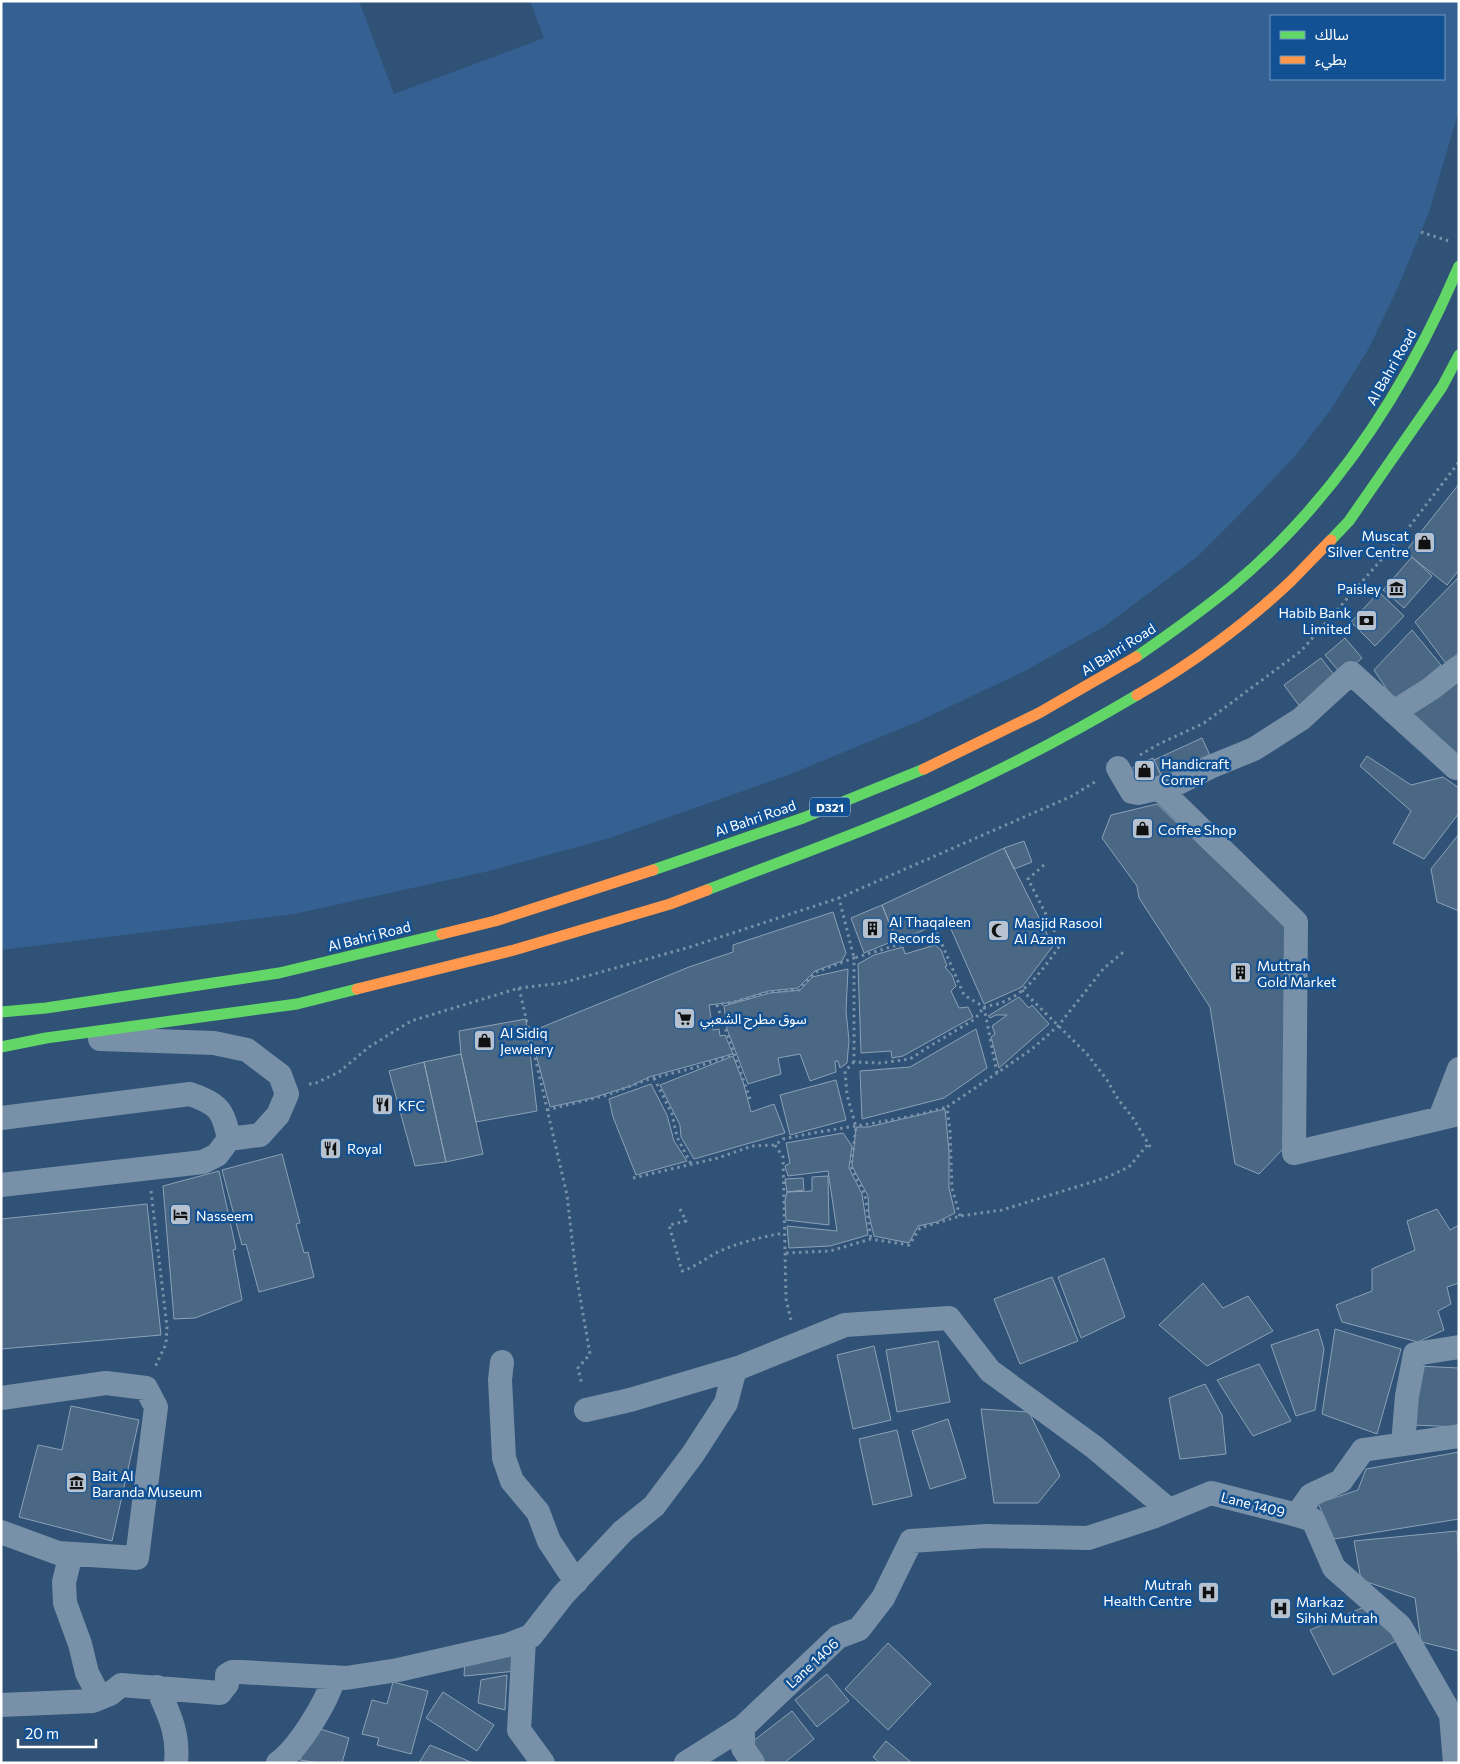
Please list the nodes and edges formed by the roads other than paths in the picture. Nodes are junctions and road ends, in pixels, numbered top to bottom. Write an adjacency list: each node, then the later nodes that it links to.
1 (1459, 266): 8 (main road, Al Bahri Road / D321)
2 (1459, 355): 9 (main road, D321)
3 (1459, 667): 4 (street)
4 (1394, 712): 5 (street); 7 (street)
5 (1459, 766)
6 (1118, 768): 7 (street)
7 (1162, 792): 12 (street)
8 (1, 1012)
9 (46, 1038): 10 (main road, D321); 14 (street)
10 (1, 1047)
11 (1459, 1069): 12 (street)
12 (1450, 1116)
13 (1, 1118): 14 (street)
14 (229, 1139): 15 (street)
15 (1, 1185)
16 (1459, 1347): 22 (street)
17 (502, 1362): 28 (street)
18 (735, 1369): 20 (street); 23 (street); 28 (street)
19 (1, 1398): 27 (street)
20 (584, 1399)
21 (1459, 1436): 22 (street)
22 (1403, 1444): 24 (street)
23 (1169, 1510): 24 (street, Lane 1409); 26 (street, Lane 1409)
24 (1297, 1514): 40 (street, Lane 1409)
25 (1, 1532): 27 (street)
26 (911, 1541): 34 (street, Lane 1406)
27 (71, 1554): 32 (street)
28 (576, 1582): 29 (street)
29 (524, 1639): 30 (street); 37 (street)
30 (334, 1677): 31 (street); 36 (street)
31 (157, 1687): 32 (street); 35 (street)
32 (100, 1698): 33 (street)
33 (1, 1705)
34 (743, 1727): 38 (street, Lane 1406); 39 (street)
35 (176, 1763)
36 (278, 1763)
37 (543, 1763)
38 (686, 1763)
39 (752, 1763)
40 (1455, 1763)

